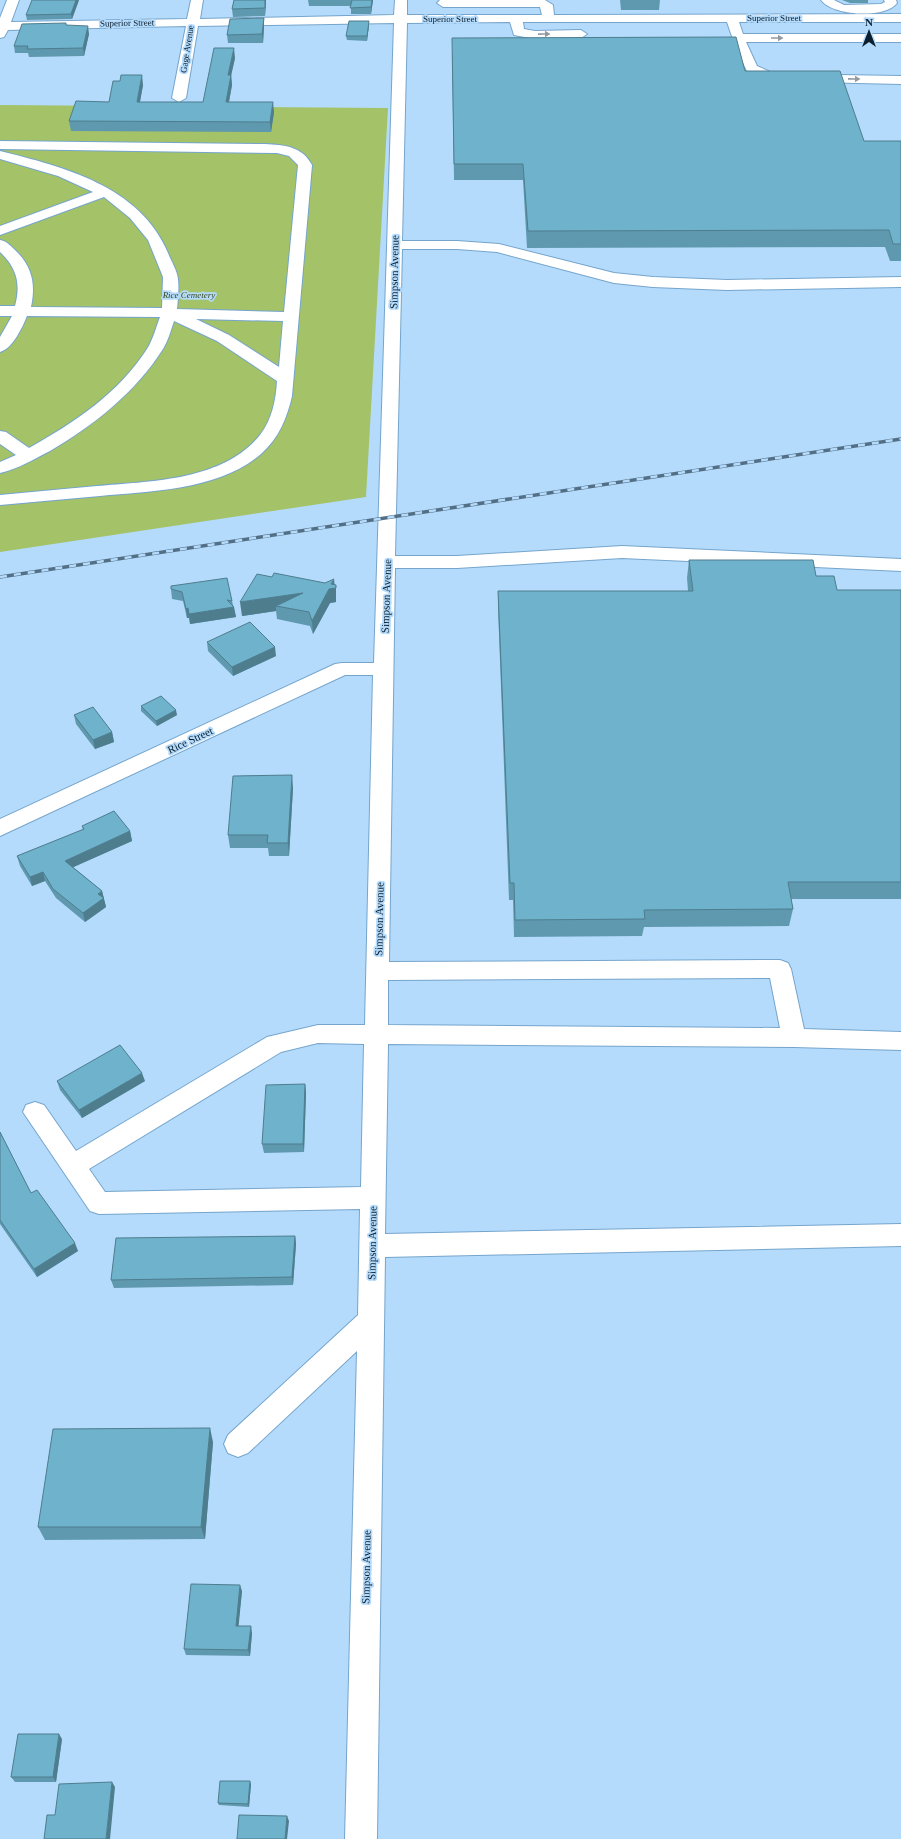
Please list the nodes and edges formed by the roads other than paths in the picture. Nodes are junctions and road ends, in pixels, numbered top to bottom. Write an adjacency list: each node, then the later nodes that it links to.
1 (13, 0): 18 (street)
2 (196, 0): 17 (street, Gage Avenue)
3 (827, 0): 9 (street)
4 (443, 2): 11 (street); 13 (street)
5 (812, 5): 10 (street)
6 (607, 6): 14 (street)
7 (708, 6): 15 (street)
8 (400, 10): 11 (street, Superior Street); 17 (street, Superior Street); 30 (street, Simpson Avenue)
9 (893, 10): 10 (street, Superior Street)
10 (817, 18): 16 (street, Superior Street)
11 (443, 19): 12 (street, Superior Street)
12 (516, 19): 13 (street, Superior Street); 20 (street, one-way to 20)
13 (548, 19): 14 (street, Superior Street)
14 (609, 19): 15 (street, Superior Street)
15 (712, 19): 16 (street, Superior Street)
16 (732, 19): 21 (street)
17 (191, 22): 18 (street, Superior Street); 24 (street, Gage Avenue)
18 (1, 28)
19 (720, 33): 21 (street)
20 (596, 34)
21 (737, 36): 22 (street, one-way to 22); 23 (street, one-way to 23)
22 (901, 38)
23 (901, 80)
24 (179, 98)
25 (0, 145): 35 (street)
26 (0, 155): 27 (street)
27 (104, 192): 28 (street); 34 (street)
28 (0, 231)
29 (0, 244): 33 (street)
30 (394, 245): 31 (street); 42 (street, Simpson Avenue)
31 (901, 282)
32 (0, 311): 33 (street)
33 (22, 311): 34 (street); 36 (street)
34 (170, 314): 35 (street); 37 (street); 39 (street)
35 (290, 317): 37 (street)
36 (0, 347)
37 (284, 378): 41 (street)
38 (0, 436): 39 (street)
39 (29, 456): 40 (street)
40 (0, 468)
41 (0, 500)
42 (386, 562): 43 (street); 44 (street, Simpson Avenue)
43 (901, 565)
44 (384, 669): 45 (street, Rice Street); 46 (street, Simpson Avenue)
45 (0, 828)
46 (378, 971): 47 (street, Simpson Avenue); 48 (street)
47 (377, 1036): 48 (street); 51 (street); 52 (street, Simpson Avenue)
48 (794, 1038): 49 (street)
49 (901, 1041)
50 (35, 1112): 51 (street)
51 (74, 1165): 52 (street)
52 (373, 1198): 54 (street, Simpson Avenue)
53 (901, 1235): 54 (street)
54 (372, 1246): 55 (street, Simpson Avenue)
55 (371, 1320): 56 (street); 57 (street, Simpson Avenue)
56 (238, 1444)
57 (361, 1839)

